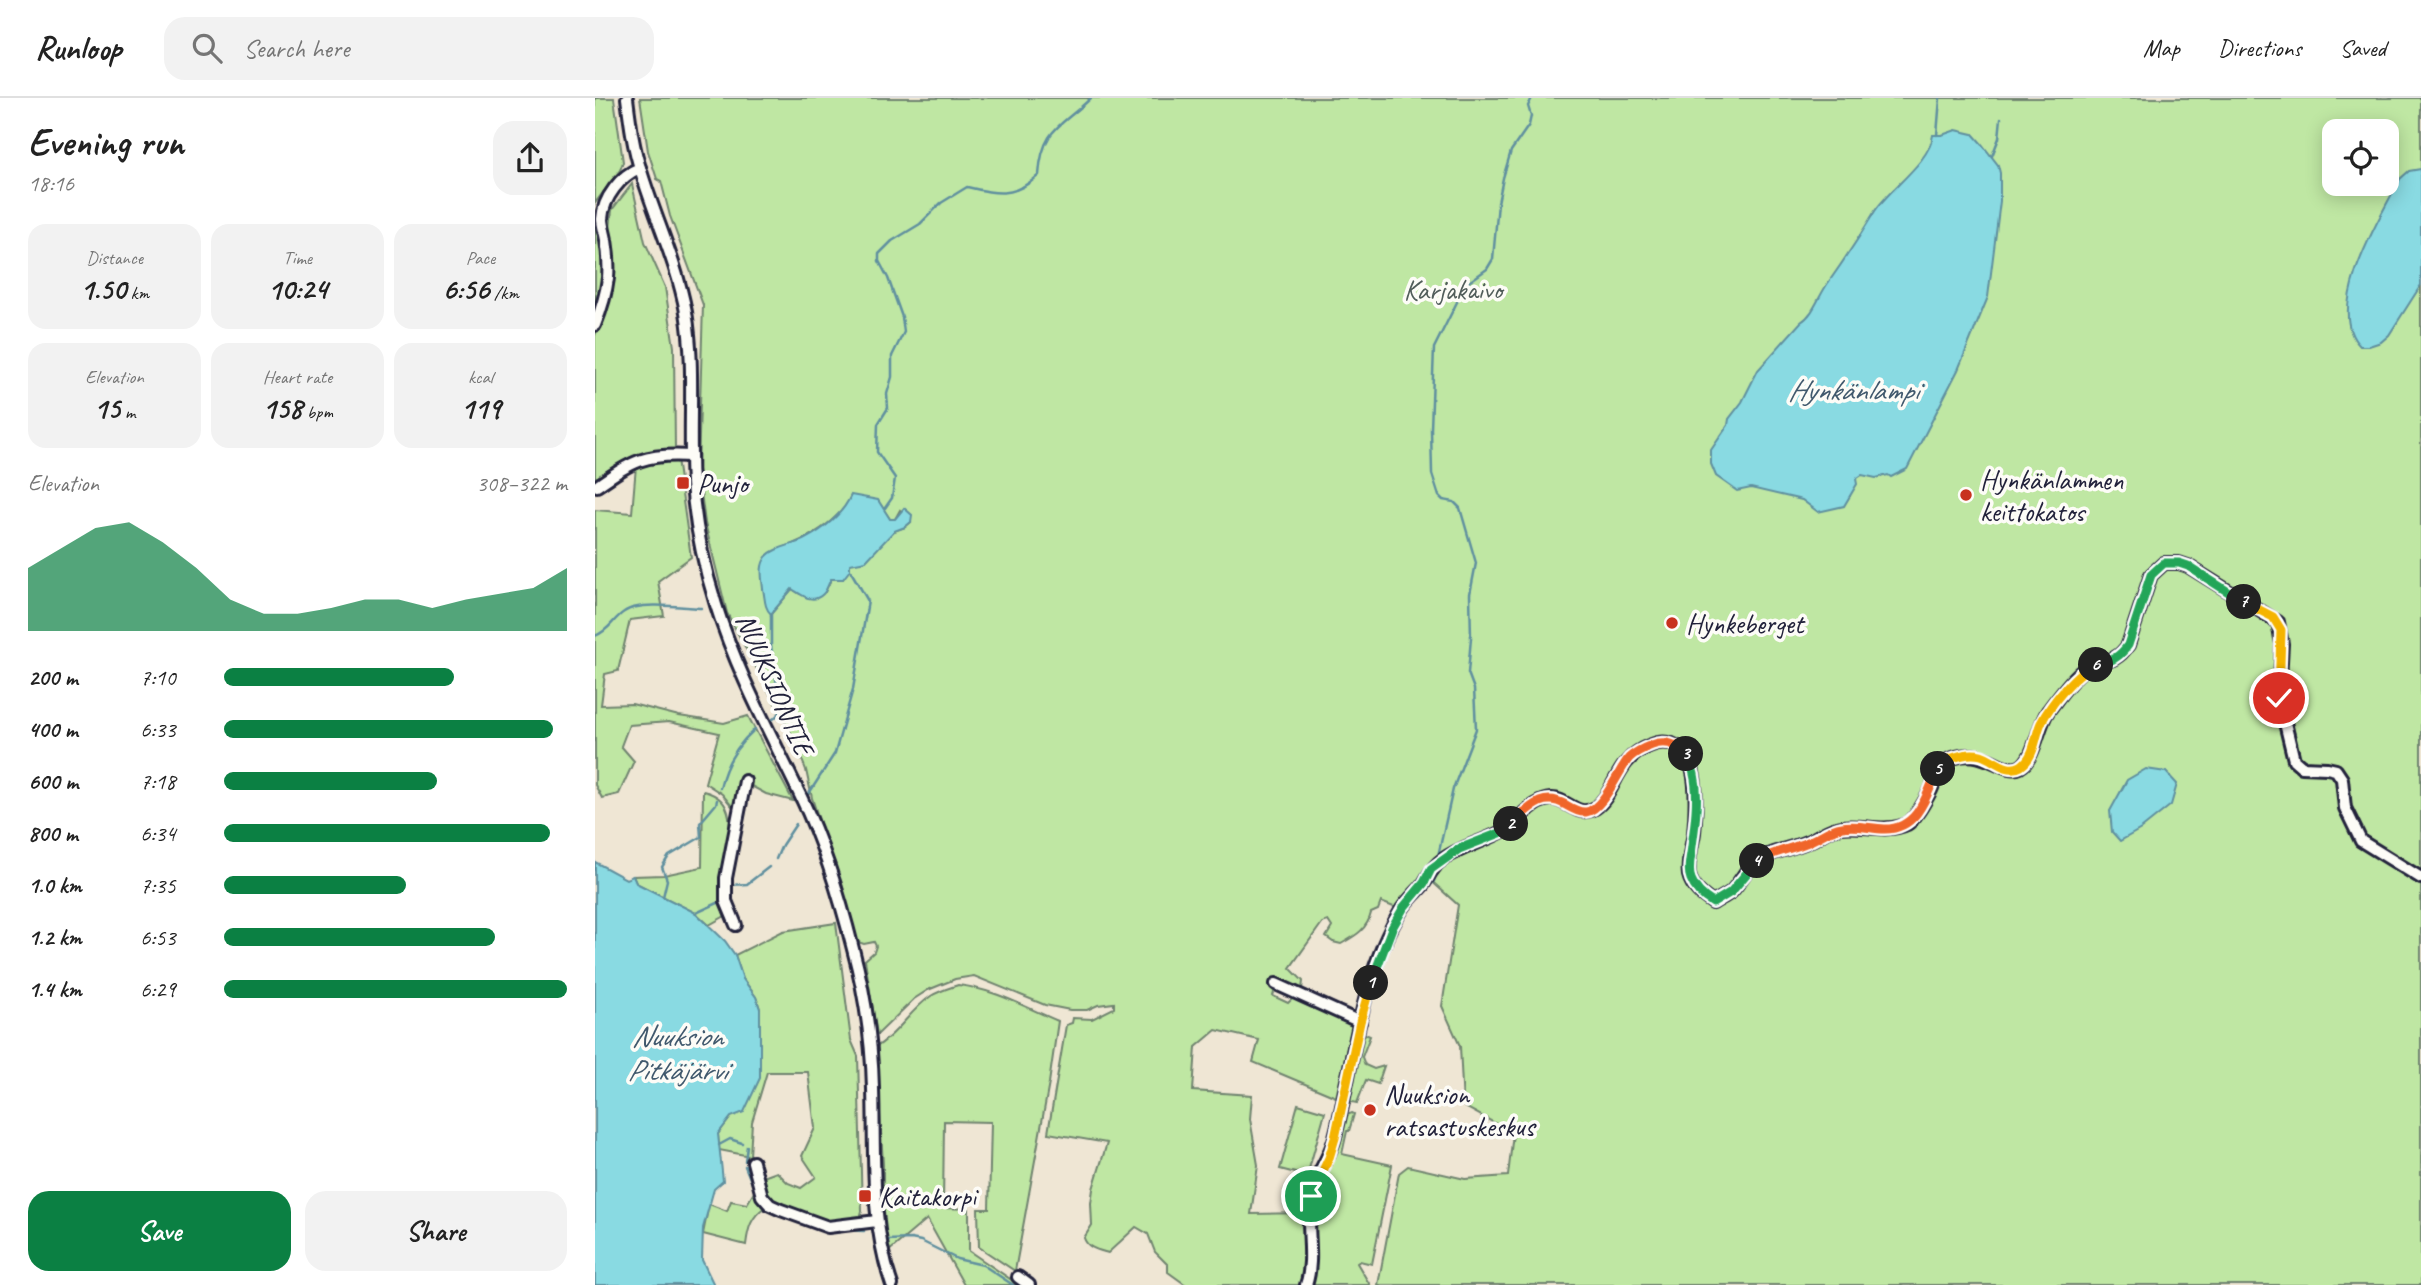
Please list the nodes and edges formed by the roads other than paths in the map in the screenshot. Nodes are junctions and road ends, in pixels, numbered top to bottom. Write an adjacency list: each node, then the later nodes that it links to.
1 (627, 98): 2 (street, NUUKSIONTIE)
2 (640, 168): 3 (street); 5 (street, NUUKSIONTIE)
3 (599, 216): 4 (street)
4 (595, 326)
5 (691, 456): 6 (street); 13 (street, NUUKSIONTIE)
6 (597, 486)
7 (745, 781): 9 (street)
8 (2421, 878): 11 (street)
9 (736, 925)
10 (1276, 984): 11 (street)
11 (1360, 1022): 17 (street)
12 (753, 1162): 13 (street)
13 (877, 1221): 15 (street, NUUKSIONTIE)
14 (1018, 1277): 16 (street)
15 (892, 1285)
16 (1029, 1285)
17 (1306, 1285)

